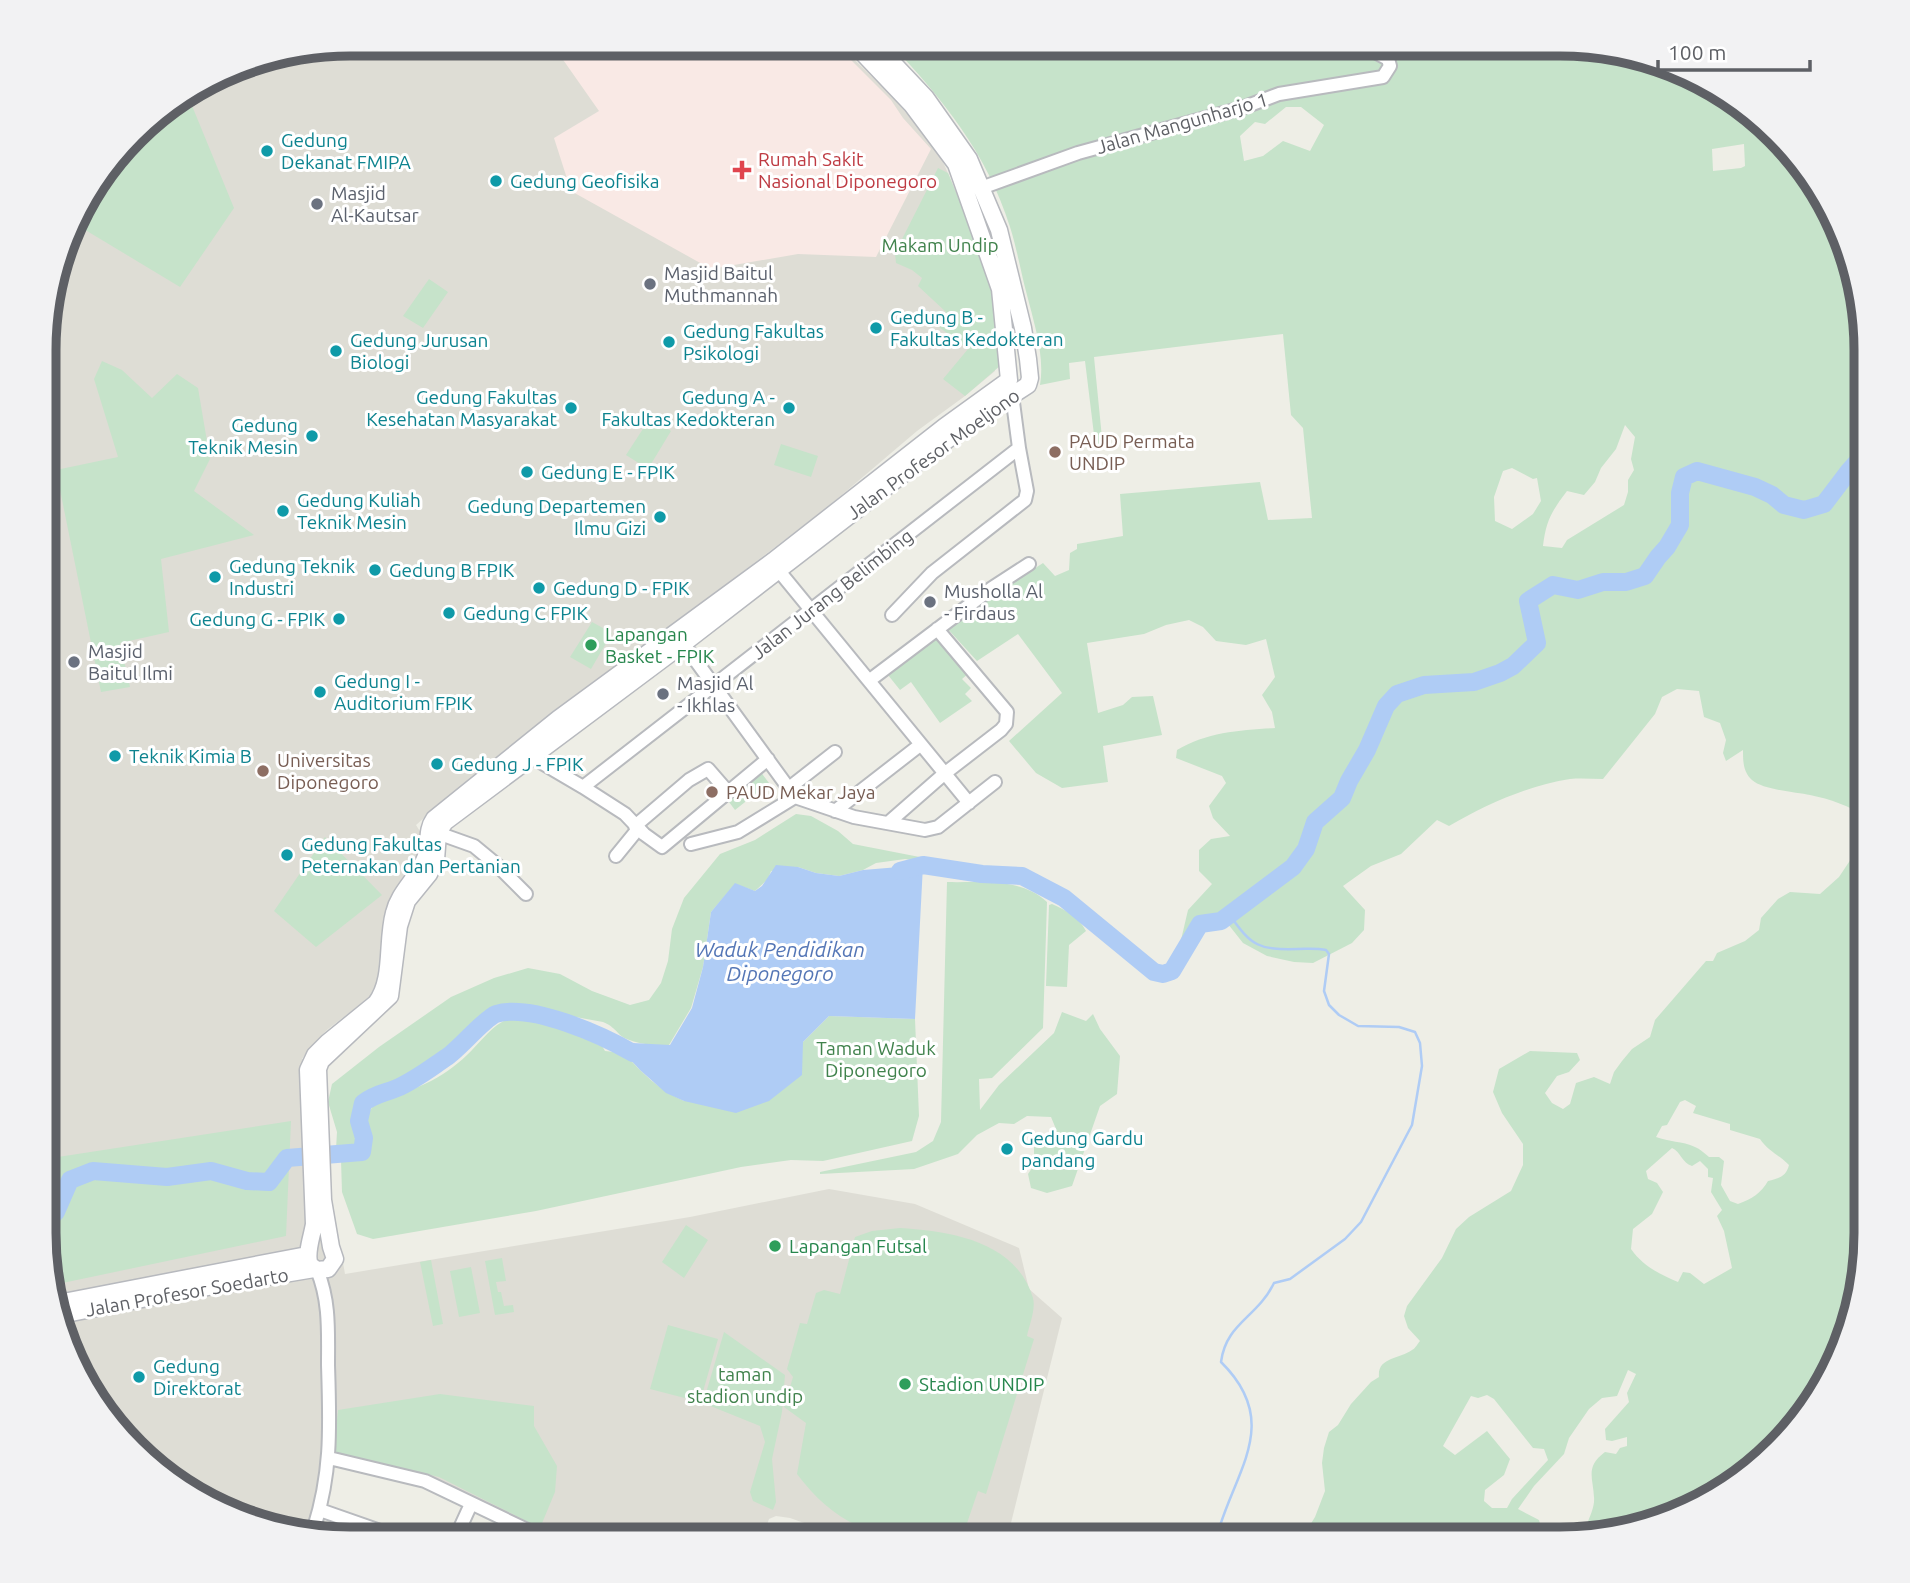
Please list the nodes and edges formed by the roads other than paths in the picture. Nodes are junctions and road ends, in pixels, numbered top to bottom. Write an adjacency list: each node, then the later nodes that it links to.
1 (865, 56): 5 (street)
2 (887, 56): 4 (street, Jalan Profesor Moeljono)
3 (1382, 56): 4 (street, Jalan Mangunharjo 1)
4 (981, 188): 5 (street, Jalan Profesor Moeljono)
5 (1012, 387): 6 (street); 8 (street)
6 (1018, 448): 9 (street, Jalan Jurang Belimbing); 10 (street)
7 (1029, 564): 11 (street)
8 (776, 566): 9 (street); 12 (street)
9 (813, 610): 13 (street); 14 (street, Jalan Jurang Belimbing)
10 (892, 615)
11 (937, 629): 13 (street); 19 (street)
12 (679, 639): 14 (street); 17 (street); 28 (street)
13 (870, 680): 15 (street)
14 (715, 685): 18 (street); 21 (street, Jalan Jurang Belimbing)
15 (920, 745): 19 (street); 25 (street)
16 (835, 752): 23 (street)
17 (532, 757): 21 (street); 28 (street)
18 (768, 759): 22 (street); 23 (street)
19 (944, 774): 24 (street); 26 (street)
20 (995, 782): 24 (street)
21 (583, 787): 27 (street)
22 (729, 792): 27 (street); 27 (street)
23 (792, 793): 25 (street); 29 (street)
24 (969, 803): 26 (street)
25 (835, 811): 26 (street)
26 (887, 823)
27 (636, 828): 30 (street)
28 (433, 831): 31 (street); 32 (street)
29 (691, 844)
30 (616, 856)
31 (526, 894)
32 (318, 1203): 33 (street); 34 (street)
33 (331, 1247): 34 (street); 34 (street)
34 (317, 1266): 35 (street, Jalan Profesor Soedarto); 36 (street, Jalan Profesor Soedarto); 37 (street)
35 (65, 1302)
36 (68, 1314)
37 (329, 1458): 38 (street); 39 (street)
38 (471, 1504): 42 (street); 43 (street)
39 (320, 1510): 40 (street); 41 (street)
40 (315, 1524)
41 (356, 1527)
42 (460, 1527)
43 (520, 1527)

